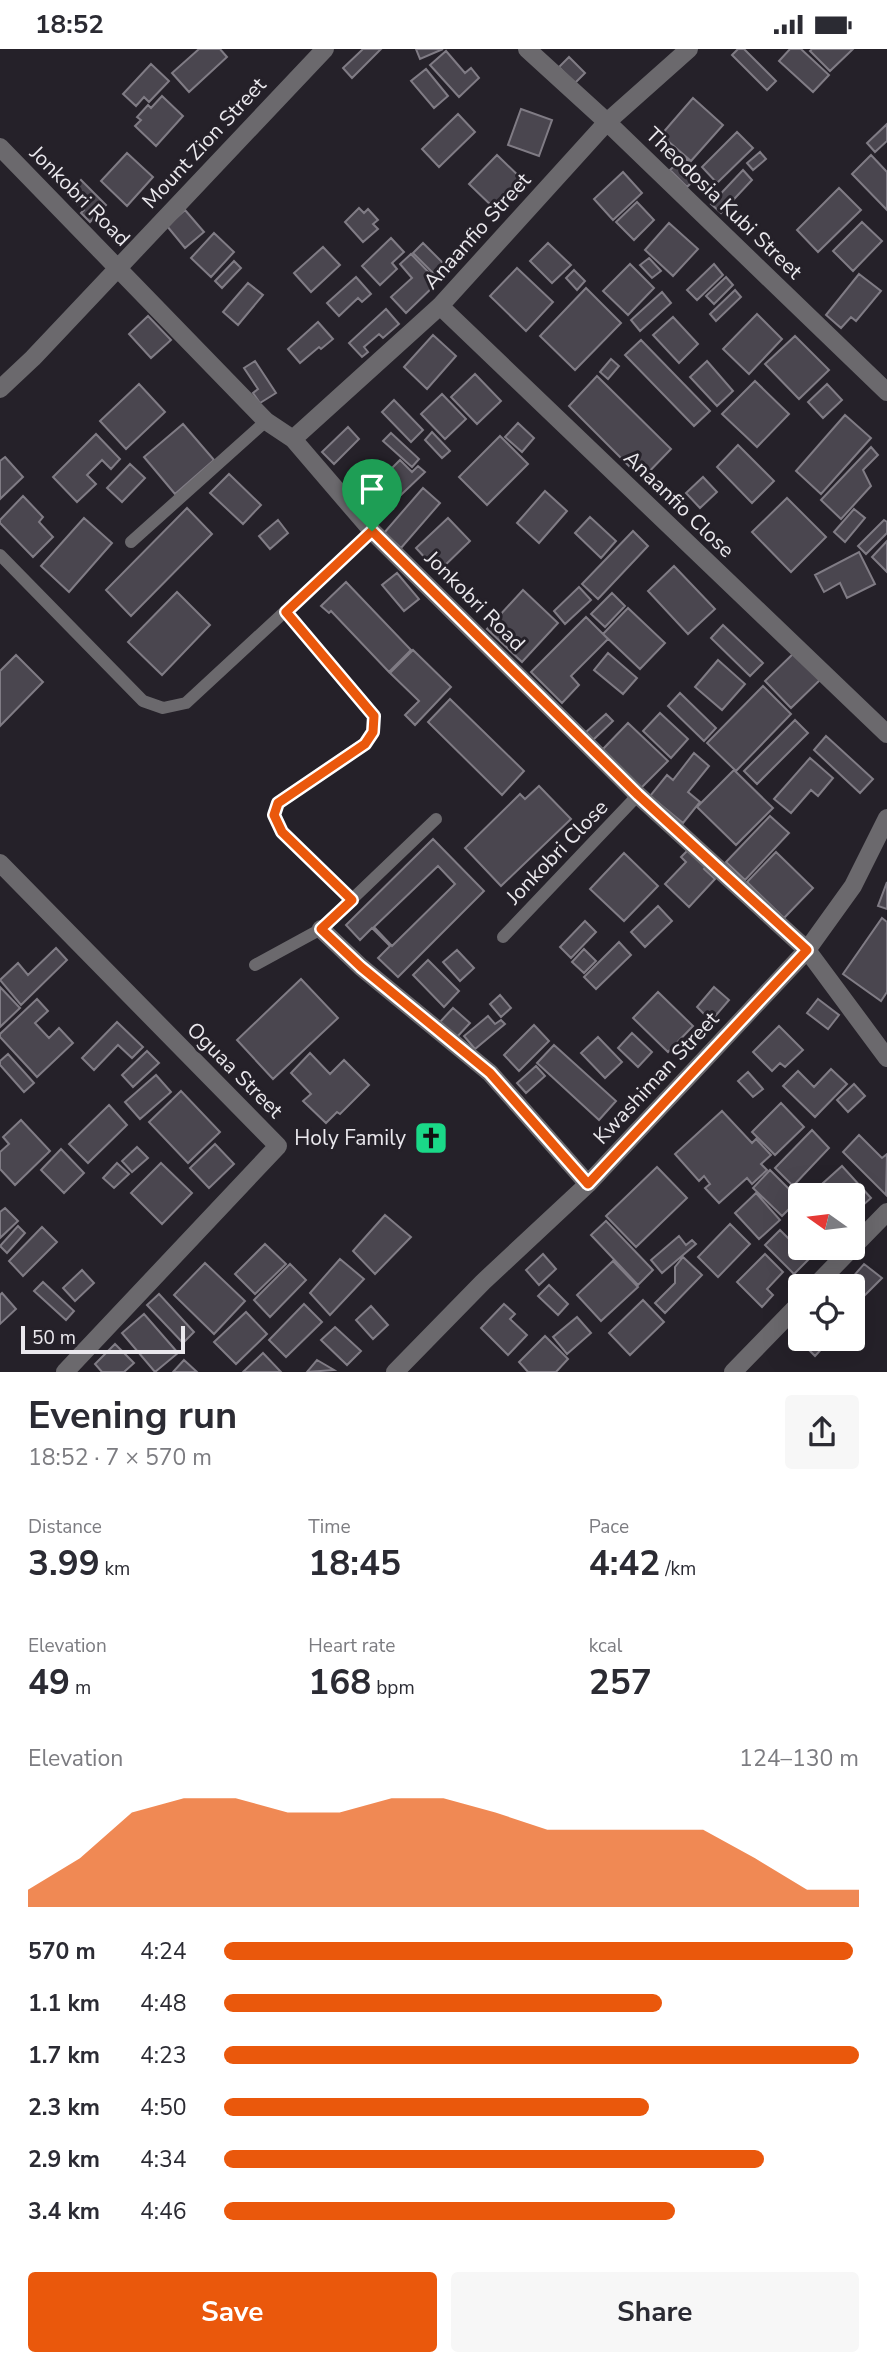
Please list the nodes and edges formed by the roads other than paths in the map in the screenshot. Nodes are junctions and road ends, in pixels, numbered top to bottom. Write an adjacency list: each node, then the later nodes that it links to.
1 (325, 49): 6 (street, Mount Zion Street)
2 (527, 49): 4 (street, Theodosia Kubi Street)
3 (688, 49): 4 (street, Anaanfio Street)
4 (607, 122): 7 (street, Anaanfio Street); 9 (street, Theodosia Kubi Street)
5 (0, 147): 6 (street, Jonkobri Road)
6 (118, 267): 8 (street, Mount Zion Street); 10 (street, Jonkobri Road)
7 (440, 306): 11 (street, Anaanfio Street); 16 (street, Anaanfio Close)
8 (0, 389)
9 (887, 392)
10 (267, 421): 11 (street, Jonkobri Road); 13 (lane)
11 (293, 439): 12 (street, Jonkobri Road)
12 (372, 531): 15 (lane); 17 (street, Jonkobri Road)
13 (131, 542)
14 (0, 555): 15 (lane)
15 (286, 612): 21 (lane)
16 (887, 734)
17 (638, 795): 23 (lane, Jonkobri Close); 24 (street, Jonkobri Road)
18 (887, 818): 24 (street, Kwashiman Street)
19 (436, 819): 21 (lane)
20 (0, 863): 31 (street, Oguaa Street)
21 (352, 900): 22 (lane)
22 (321, 929): 25 (lane); 27 (street)
23 (503, 937)
24 (807, 950): 26 (street, Jonkobri Road); 27 (street, Kwashiman Street)
25 (255, 965)
26 (887, 1058)
27 (588, 1184): 32 (street, Kwashiman Street)
28 (887, 1212): 29 (street)
29 (828, 1274)
30 (788, 1315): 33 (street)
31 (65, 1372)
32 (395, 1372)
33 (733, 1372)

